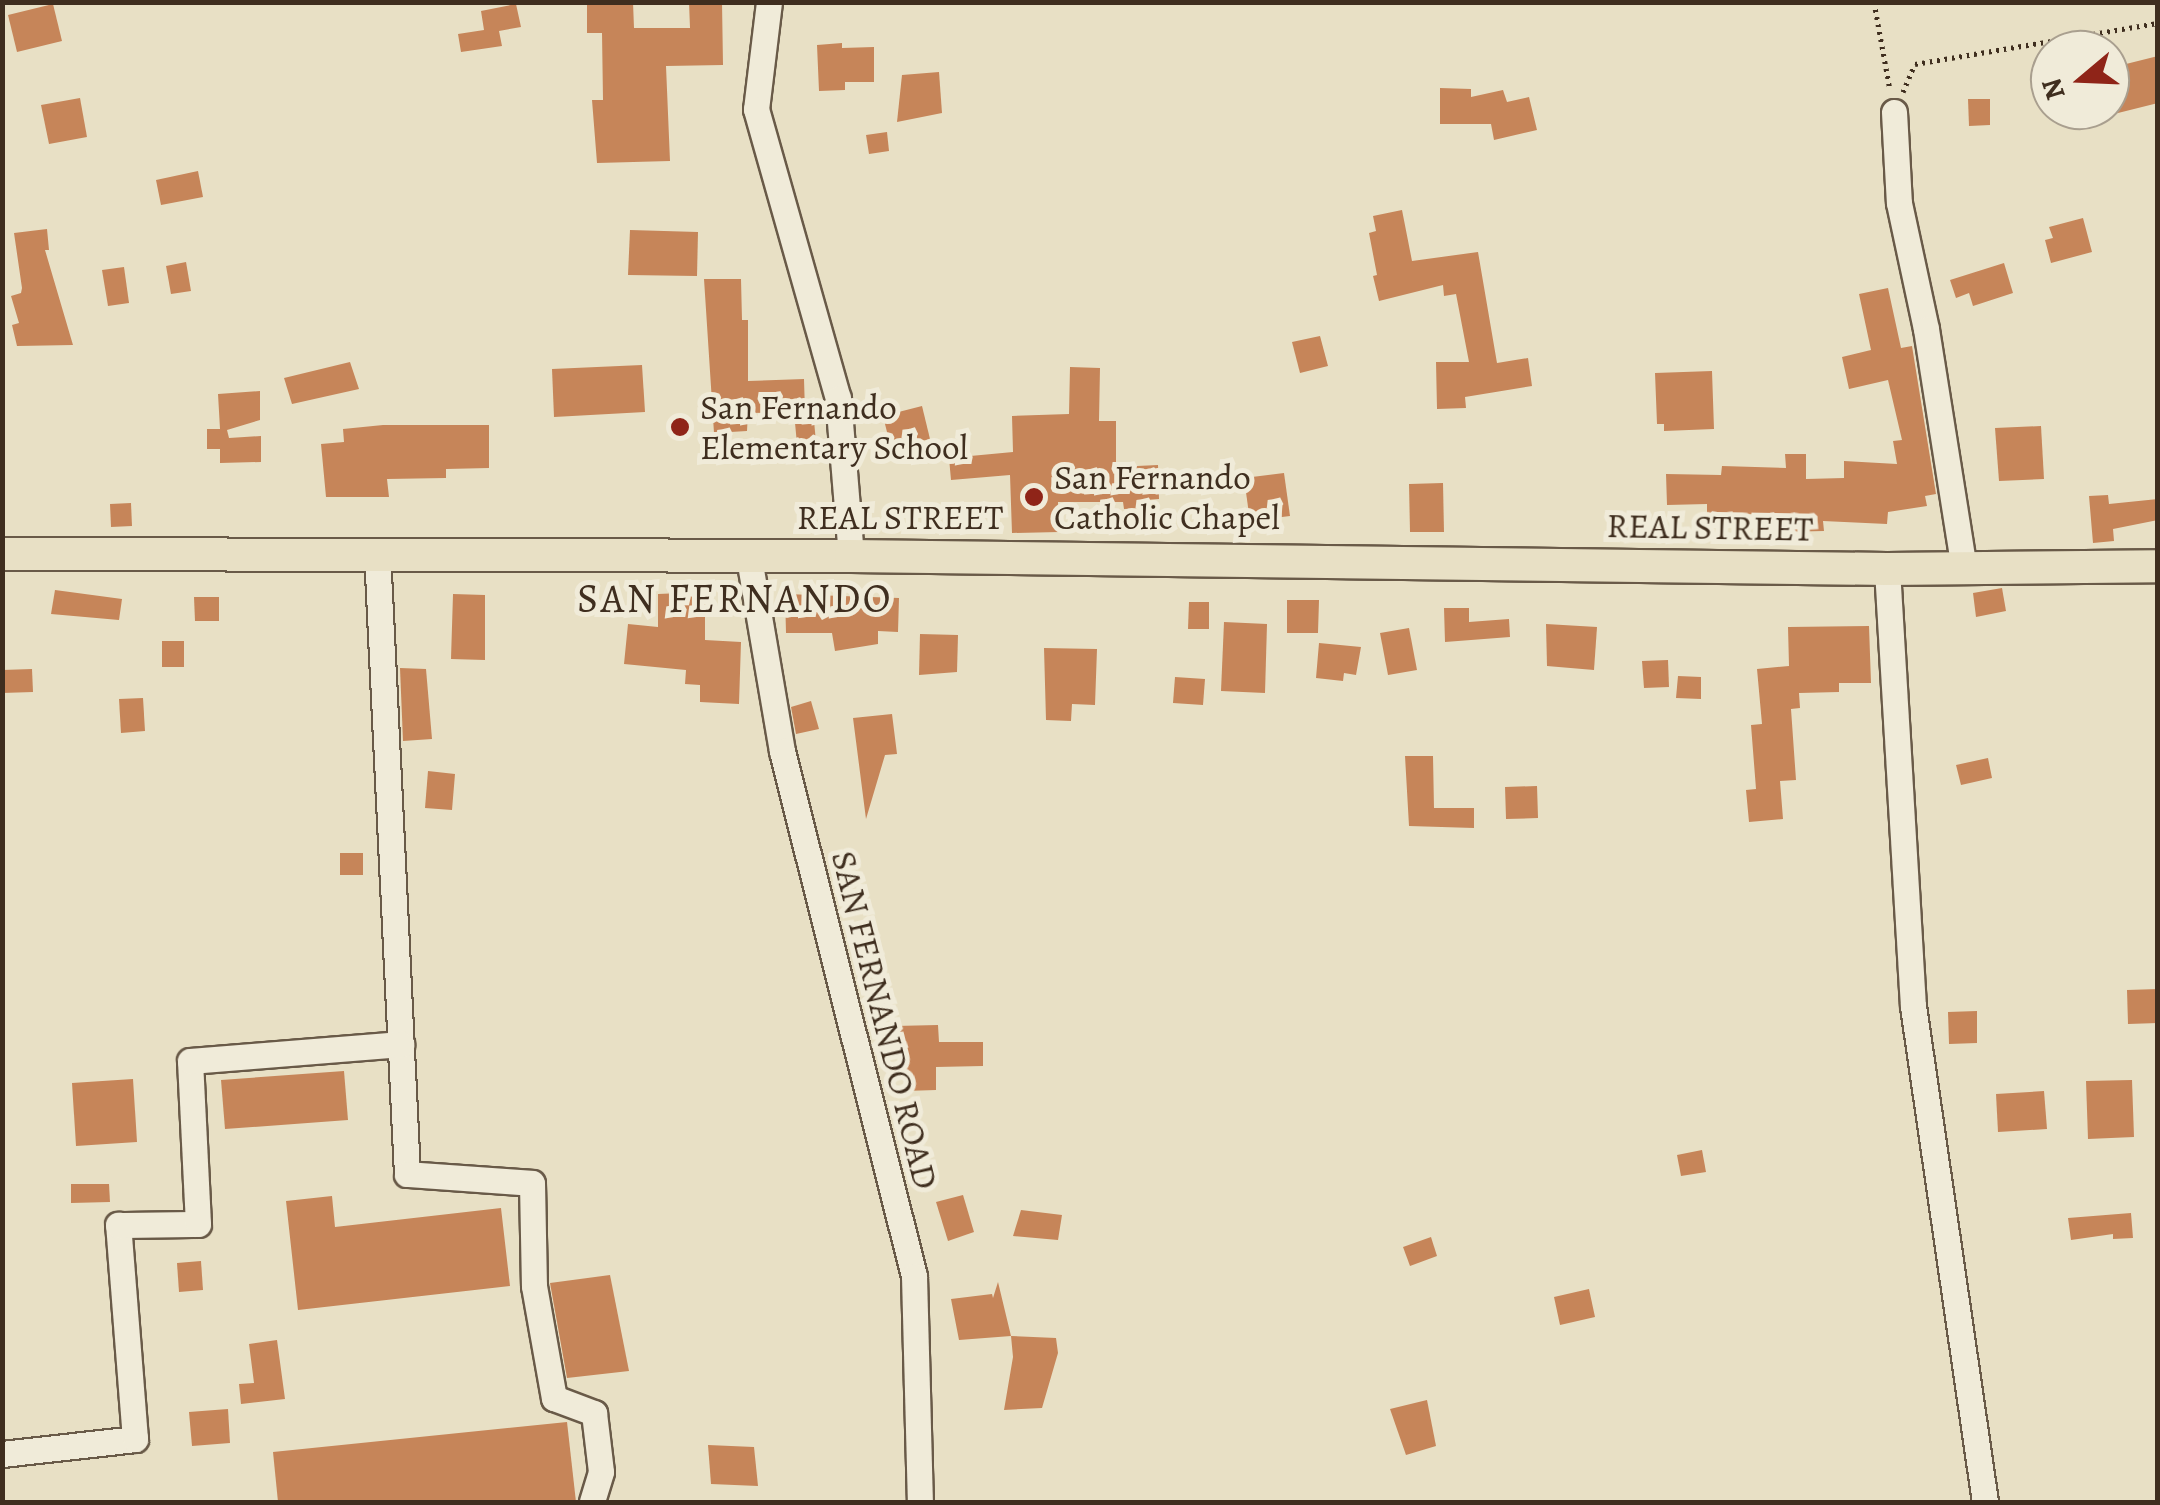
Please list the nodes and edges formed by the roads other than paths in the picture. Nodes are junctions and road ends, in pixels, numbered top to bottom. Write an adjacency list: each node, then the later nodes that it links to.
1 (769, 2): 5 (street)
2 (1894, 112): 8 (street)
3 (377, 552): 4 (main road, REAL STREET); 6 (main road, REAL STREET); 10 (street)
4 (2, 554)
5 (851, 556): 6 (main road, REAL STREET); 9 (main road, REAL STREET)
6 (749, 558): 13 (street, SAN FERNANDO ROAD)
7 (2158, 566): 8 (main road, REAL STREET)
8 (1964, 568): 9 (main road, REAL STREET)
9 (1887, 569): 14 (street)
10 (400, 1044): 11 (street); 12 (street)
11 (2, 1454)
12 (592, 1502)
13 (920, 1502)
14 (1985, 1502)

